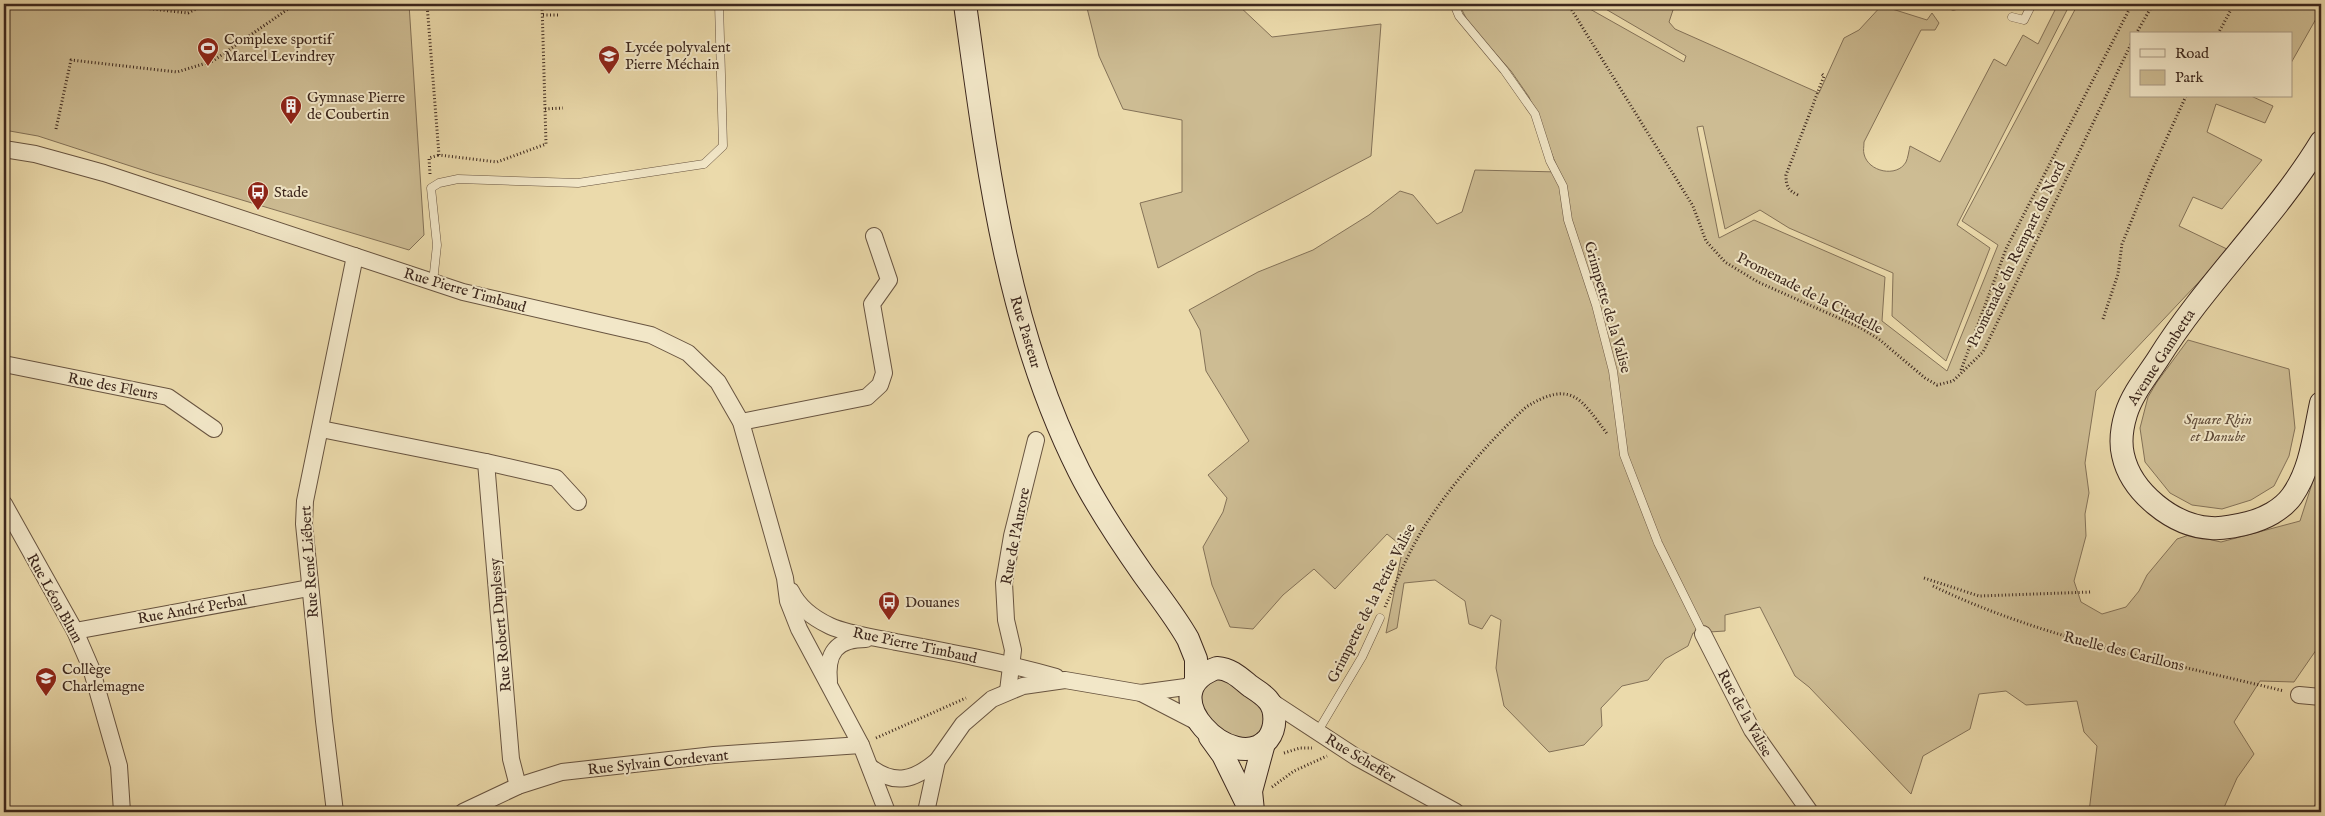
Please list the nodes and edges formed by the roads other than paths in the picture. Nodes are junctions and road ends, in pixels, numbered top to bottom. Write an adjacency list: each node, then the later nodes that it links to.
1 (719, 4): 12 (lane)
2 (965, 4): 25 (main road, Rue Pasteur)
3 (1454, 4): 27 (lane, Grimpette de la Valise)
4 (1946, 4): 5 (lane)
5 (1962, 4)
6 (2032, 4): 7 (lane)
7 (2012, 17)
8 (2321, 142): 14 (main road, Avenue Gambetta)
9 (4, 149): 11 (street, Rue Pierre Timbaud)
10 (874, 236): 15 (street)
11 (355, 256): 12 (street, Rue Pierre Timbaud); 17 (street, Rue René Liébert)
12 (433, 282): 15 (street, Rue Pierre Timbaud)
13 (4, 364): 16 (street, Rue des Fleurs)
14 (2321, 403)
15 (741, 422): 22 (street, Rue Pierre Timbaud)
16 (214, 429)
17 (321, 429): 19 (street); 23 (street, Rue René Liébert)
18 (1036, 440): 29 (street, Rue de l'Aurore)
19 (486, 462): 20 (street); 45 (street, Rue Robert Duplessy)
20 (578, 502)
21 (4, 504): 26 (street, Rue Léon Blum)
22 (785, 578): 28 (street, Rue Pierre Timbaud); 32 (street, Rue Pierre Timbaud)
23 (309, 588): 26 (street, Rue André Perbal); 48 (street, Rue René Liébert)
24 (1380, 618): 40 (lane, Grimpette de la Petite Valise)
25 (1181, 626): 30 (main road, Rue Pasteur); 33 (main road, Rue Pasteur)
26 (75, 631): 47 (street, Rue Léon Blum)
27 (1703, 634): 53 (street, Rue de la Valise)
28 (878, 639): 29 (street, Rue Pierre Timbaud); 32 (street)
29 (1012, 664): 31 (street, Rue Pierre Timbaud); 34 (street, Rue de l'Aurore)
30 (1231, 671): 33 (main road); 38 (main road)
31 (1065, 680): 34 (street); 35 (street)
32 (829, 683): 41 (street, Rue Pierre Timbaud)
33 (1194, 683): 35 (street); 39 (main road)
34 (1008, 692): 43 (street)
35 (1141, 693): 39 (street)
36 (2299, 694): 37 (street)
37 (2321, 697)
38 (1269, 700): 40 (street, Rue Scheffer); 42 (main road)
39 (1204, 728): 42 (main road); 46 (main road)
40 (1318, 731): 52 (street, Rue Scheffer)
41 (861, 745): 44 (street, Rue Pierre Timbaud); 45 (street, Rue Sylvain Cordevant)
42 (1272, 748): 46 (main road)
43 (937, 761): 44 (street); 51 (street)
44 (870, 767): 50 (street, Rue Pierre Timbaud)
45 (518, 786): 49 (street, Rue Sylvain Cordevant)
46 (1252, 805)
47 (122, 812)
48 (335, 812)
49 (463, 812)
50 (887, 812)
51 (926, 812)
52 (1456, 812)
53 (1810, 812)

